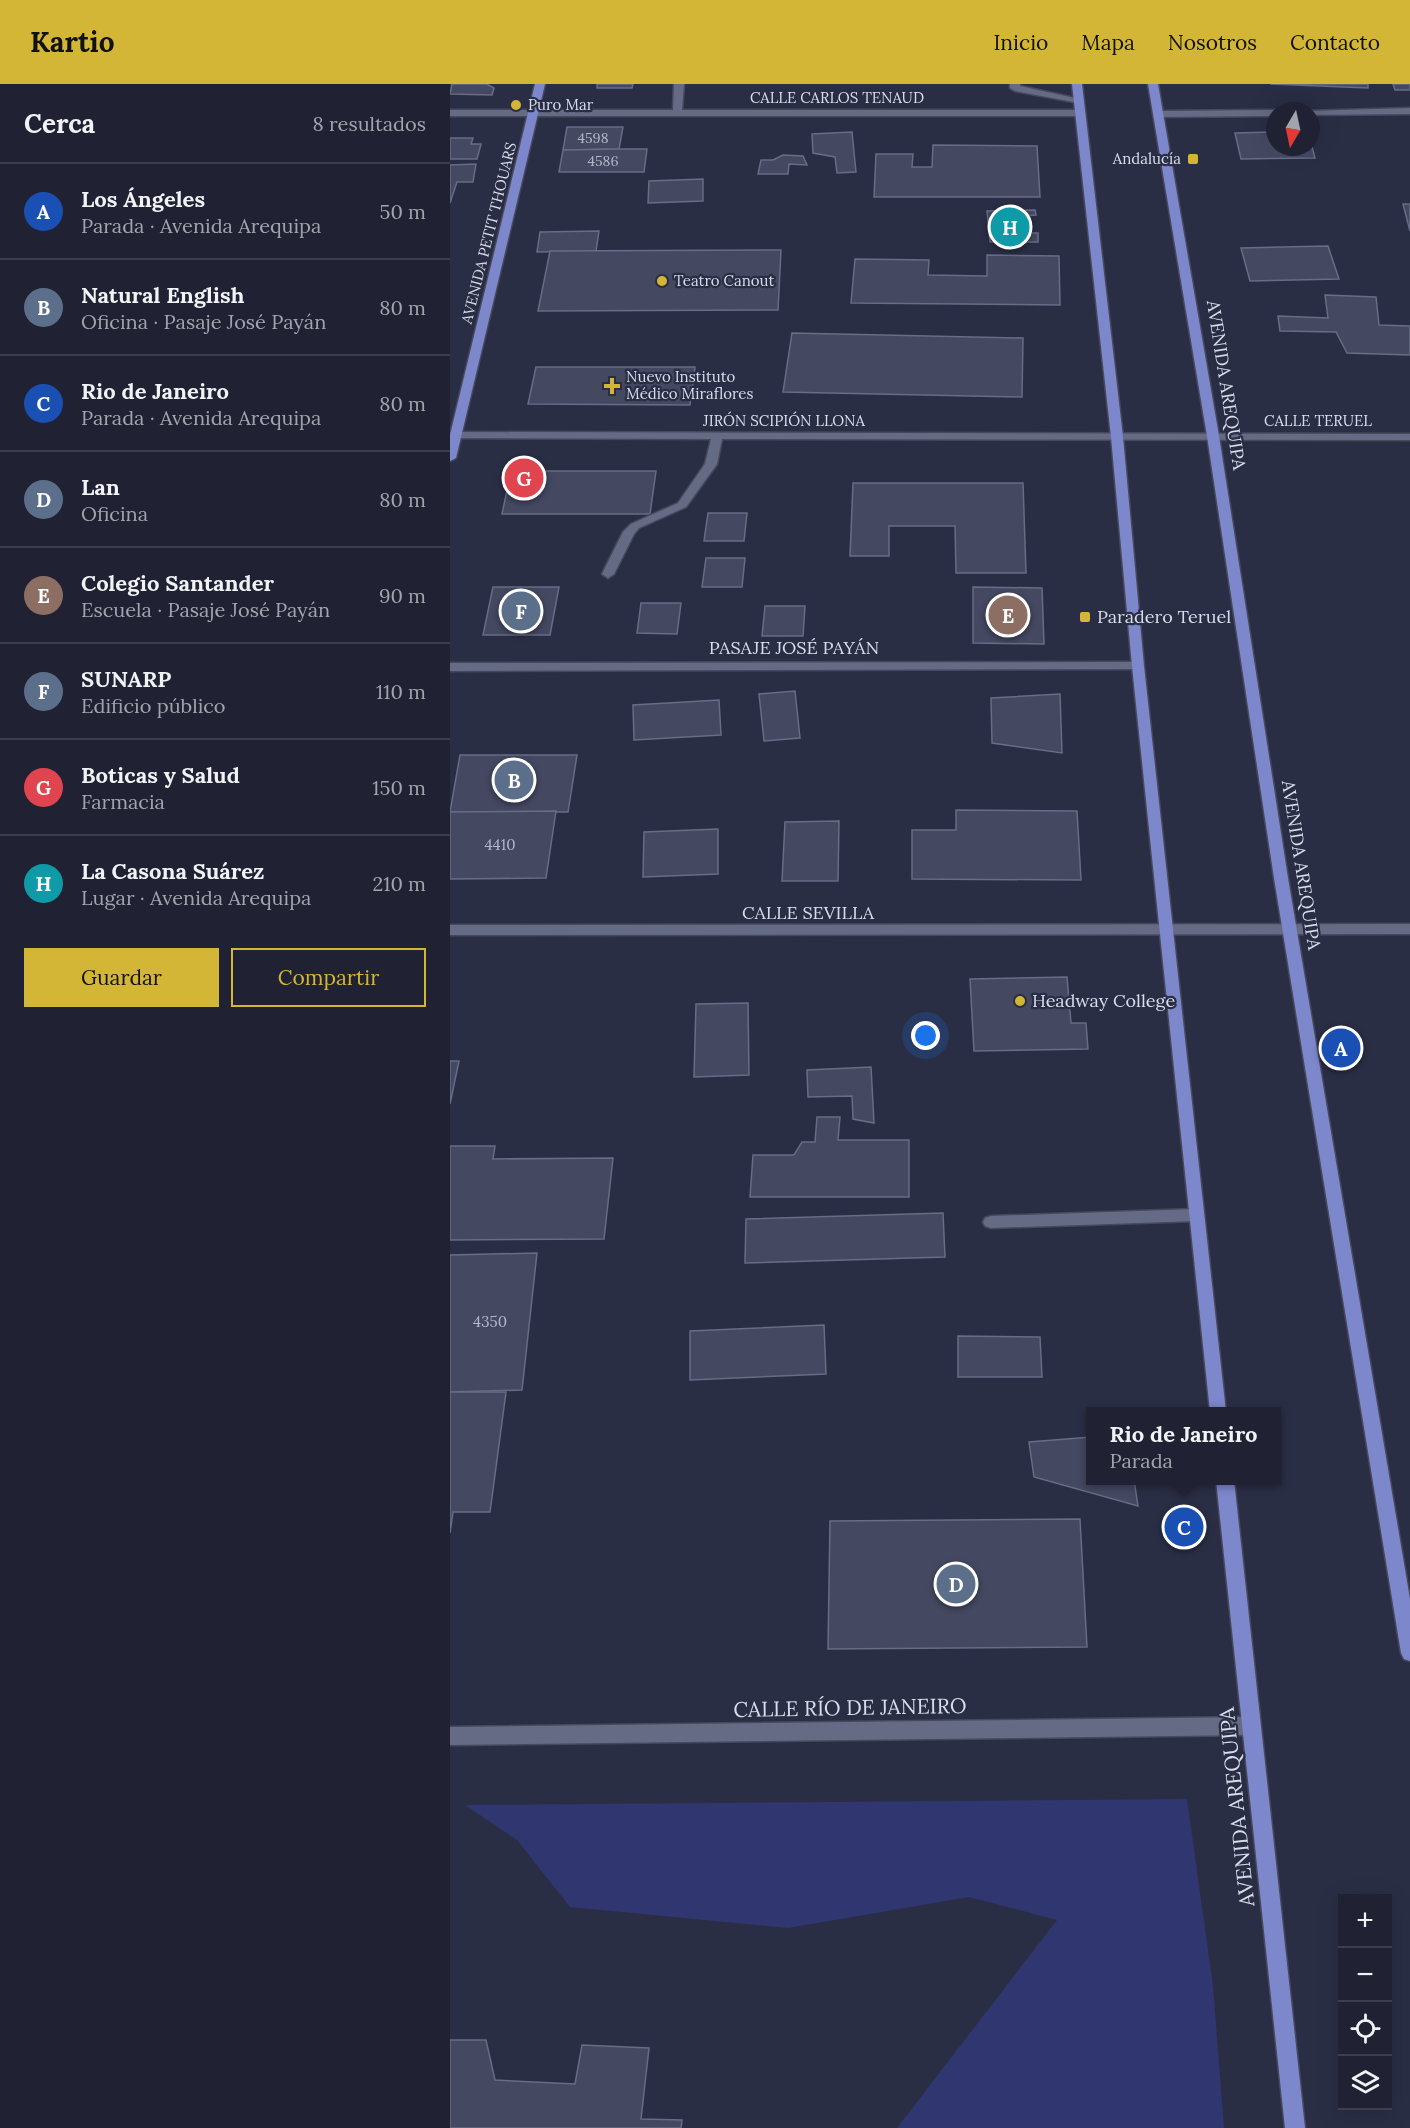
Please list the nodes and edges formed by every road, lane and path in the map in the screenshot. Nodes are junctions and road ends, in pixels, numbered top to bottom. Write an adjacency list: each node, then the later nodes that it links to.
1 (540, 84): 10 (main road, AVENIDA PETIT THOUARS)
2 (679, 84): 11 (street)
3 (1077, 84): 6 (main road)
4 (1153, 84): 14 (main road, AVENIDA AREQUIPA)
5 (1016, 97): 6 (street); 11 (street, CALLE CARLOS TENAUD); 12 (street, CALLE CARLOS TENAUD)
6 (1078, 100): 12 (main road)
7 (1410, 111): 8 (street)
8 (1320, 112)
9 (450, 113): 10 (street, CALLE CARLOS TENAUD)
10 (534, 113): 11 (street, CALLE CARLOS TENAUD); 15 (main road, AVENIDA PETIT THOUARS)
11 (676, 113)
12 (1080, 113): 18 (main road)
13 (1266, 113): 14 (street)
14 (1158, 114): 17 (main road, AVENIDA AREQUIPA)
15 (453, 435): 16 (street, JIRÓN SCIPIÓN LLONA); 20 (main road, AVENIDA PETIT THOUARS)
16 (717, 435): 18 (street, JIRÓN SCIPIÓN LLONA); 21 (street)
17 (1213, 436): 18 (street, CALLE TERUEL); 19 (street, CALLE TERUEL); 27 (main road, AVENIDA AREQUIPA)
18 (1117, 437): 22 (main road)
19 (1410, 437)
20 (450, 458)
21 (608, 574)
22 (1138, 666): 23 (street, PASAJE JOSÉ PAYÁN); 26 (main road)
23 (450, 667)
24 (1410, 929): 27 (street, CALLE SEVILLA)
25 (450, 930): 26 (street, CALLE SEVILLA)
26 (1167, 931): 27 (street, CALLE SEVILLA); 28 (main road)
27 (1291, 931): 32 (main road, AVENIDA AREQUIPA)
28 (1196, 1215): 29 (street); 30 (main road)
29 (991, 1222)
30 (1217, 1407)
31 (1226, 1485): 33 (main road, AVENIDA AREQUIPA)
32 (1410, 1653)
33 (1251, 1726): 34 (street, CALLE RÍO DE JANEIRO); 35 (main road, AVENIDA AREQUIPA)
34 (450, 1736)
35 (1295, 2128)

